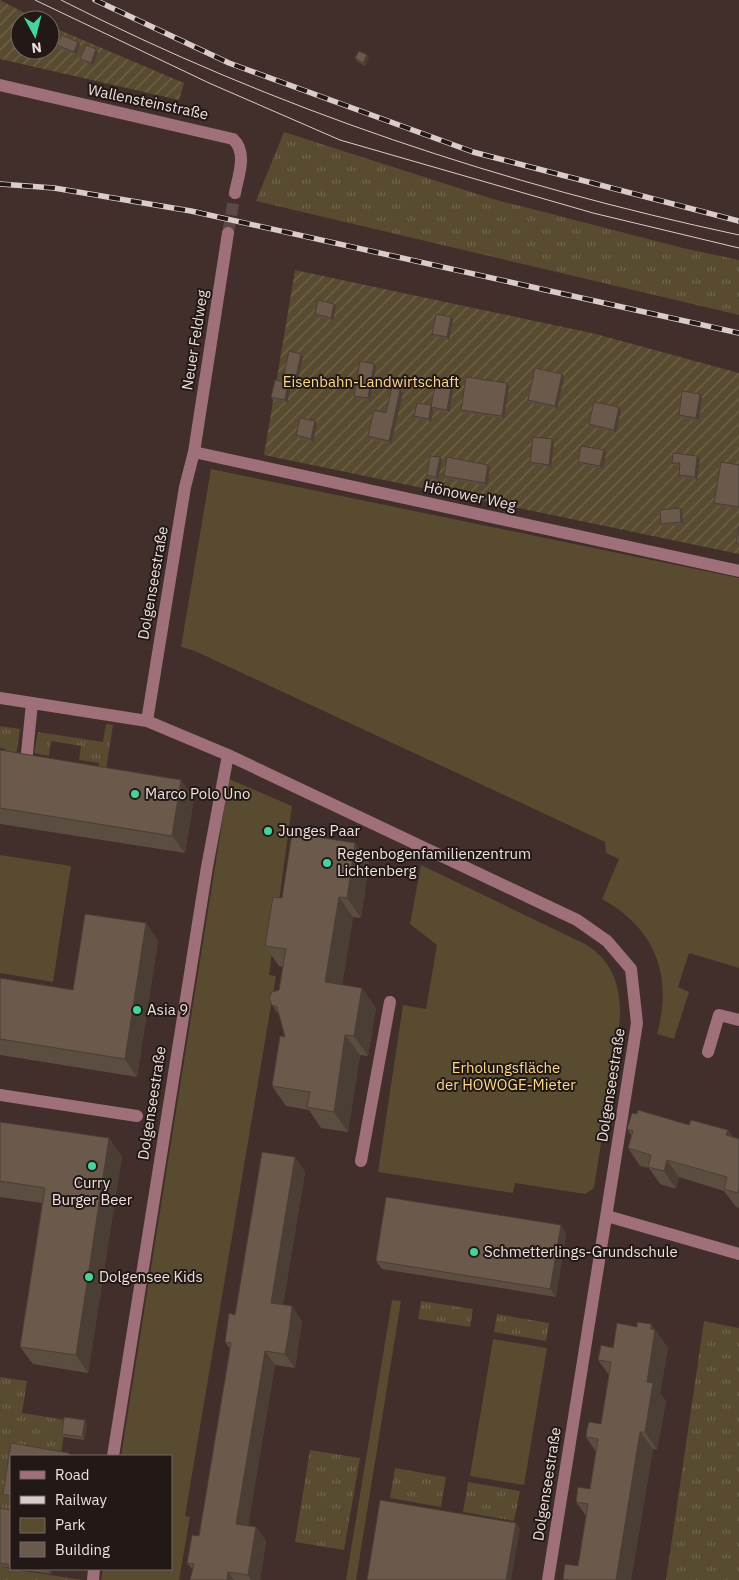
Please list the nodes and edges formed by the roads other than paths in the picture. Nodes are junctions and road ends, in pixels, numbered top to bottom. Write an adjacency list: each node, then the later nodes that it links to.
1 (0, 86): 2 (street, Wallensteinstraße)
2 (235, 193)
3 (228, 233): 4 (street, Neuer Feldweg)
4 (194, 452): 5 (street, Hönower Weg); 8 (street, Dolgenseestraße)
5 (739, 571)
6 (0, 698): 7 (street, Dolgenseestraße)
7 (32, 703): 8 (street, Dolgenseestraße); 10 (street)
8 (147, 721): 9 (street, Dolgenseestraße)
9 (228, 755): 17 (street, Dolgenseestraße); 19 (street, Dolgenseestraße)
10 (26, 763)
11 (390, 1002): 16 (street)
12 (739, 1020): 13 (street)
13 (708, 1052)
14 (0, 1095): 15 (street, Dolgenseestraße)
15 (137, 1116)
16 (361, 1161)
17 (607, 1216): 18 (street); 20 (street, Dolgenseestraße)
18 (739, 1254)
19 (113, 1455)
20 (548, 1580)

